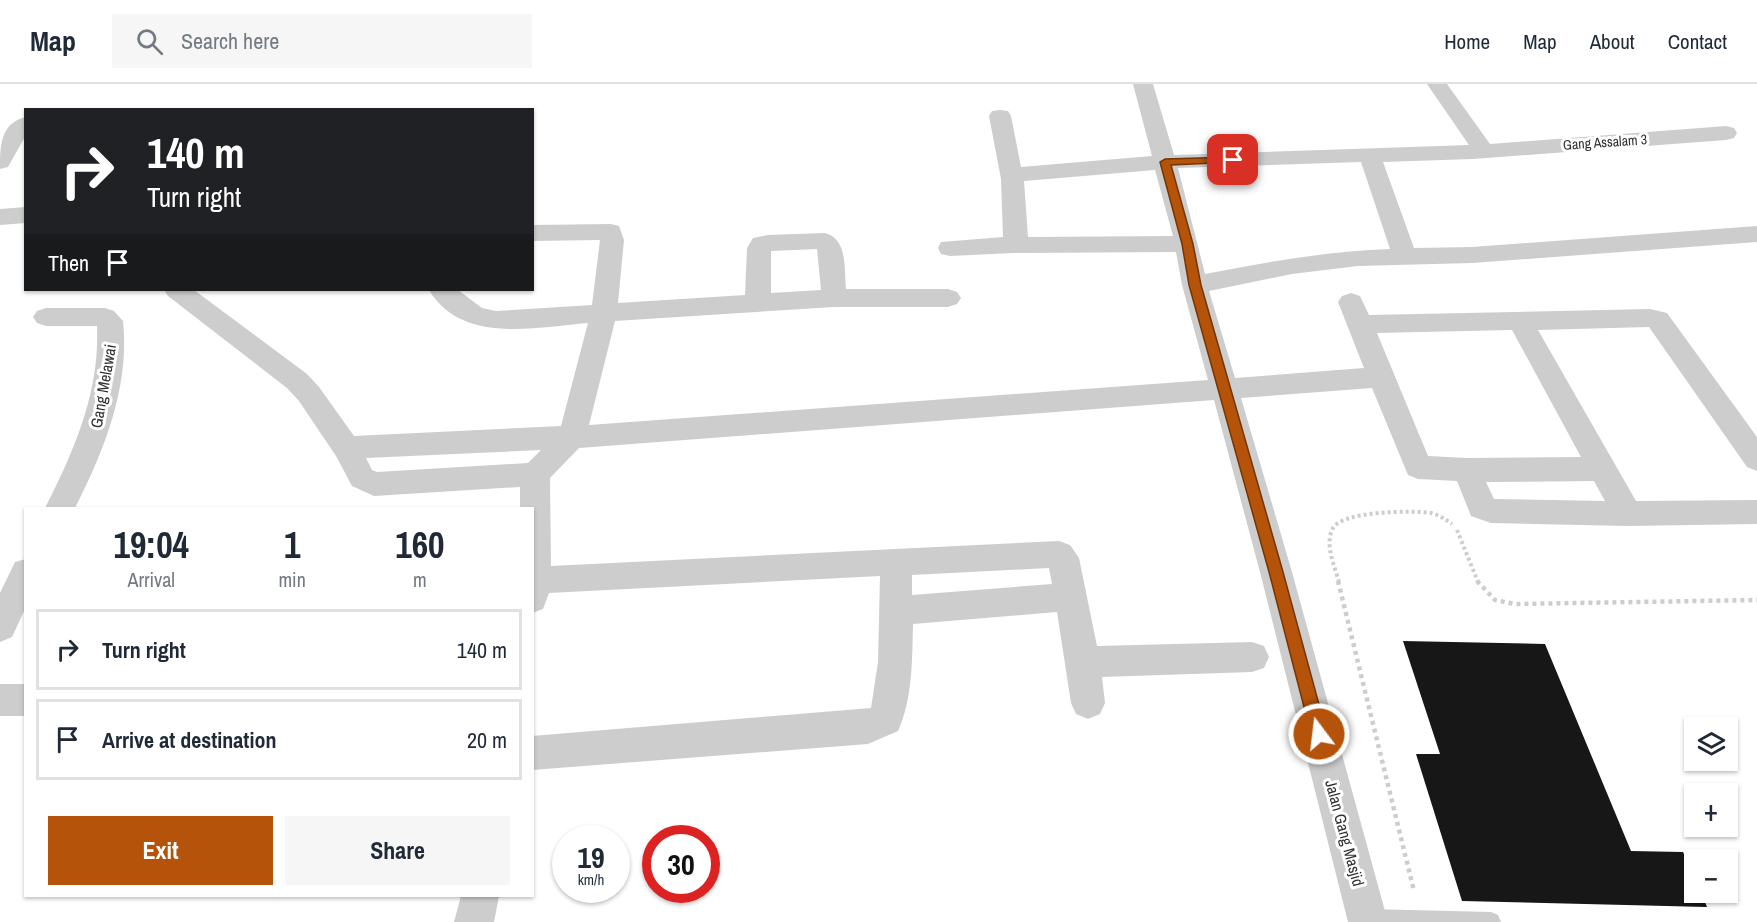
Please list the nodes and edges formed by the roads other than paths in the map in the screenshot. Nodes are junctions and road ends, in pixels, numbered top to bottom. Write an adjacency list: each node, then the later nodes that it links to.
1 (1143, 84): 9 (street, Jalan Gang Masjid)
2 (1437, 84): 6 (street)
3 (1000, 116): 10 (street)
4 (24, 125): 8 (street)
5 (1726, 132): 6 (street, Gang Assalam 3)
6 (1484, 151): 7 (street, Gang Assalam 3)
7 (1370, 156): 9 (street, Gang Assalam 3); 18 (street)
8 (0, 162)
9 (1165, 162): 10 (street, Gang Assalam 3); 15 (street, Jalan Gang Masjid)
10 (1011, 175): 16 (street)
11 (24, 215): 12 (street)
12 (0, 217)
13 (534, 233): 25 (street)
14 (1757, 234): 18 (street)
15 (1187, 244): 16 (street); 19 (street, Jalan Gang Masjid)
16 (1016, 245): 17 (street)
17 (950, 248)
18 (1405, 256): 19 (street)
19 (1195, 285): 29 (street, Jalan Gang Masjid)
20 (178, 291): 31 (street)
21 (443, 291): 25 (street)
22 (834, 298): 23 (street); 24 (street); 24 (street)
23 (948, 298)
24 (758, 304): 25 (street)
25 (604, 313): 30 (street)
26 (46, 317): 36 (street, Gang Melawai)
27 (1521, 322): 28 (street); 32 (street); 33 (street)
28 (1382, 377): 29 (street); 34 (street)
29 (1225, 388): 30 (street); 52 (street, Jalan Gang Masjid)
30 (572, 437): 31 (street); 35 (street)
31 (346, 448): 35 (street)
32 (1757, 459)
33 (1602, 469): 34 (street); 38 (street)
34 (1467, 470): 38 (street)
35 (535, 474): 41 (street)
36 (60, 507)
37 (1757, 512): 38 (street)
38 (1627, 514)
39 (896, 561): 41 (street); 42 (street); 43 (street)
40 (24, 576): 44 (street)
41 (534, 590)
42 (1072, 597): 43 (street); 46 (street)
43 (896, 611): 50 (street)
44 (0, 627)
45 (1252, 657): 46 (street)
46 (1083, 662): 49 (street)
47 (0, 700): 48 (street)
48 (24, 700)
49 (1088, 703)
50 (534, 753)
51 (480, 897): 53 (street)
52 (1368, 920): 54 (lane)
53 (474, 922)
54 (1491, 922)

